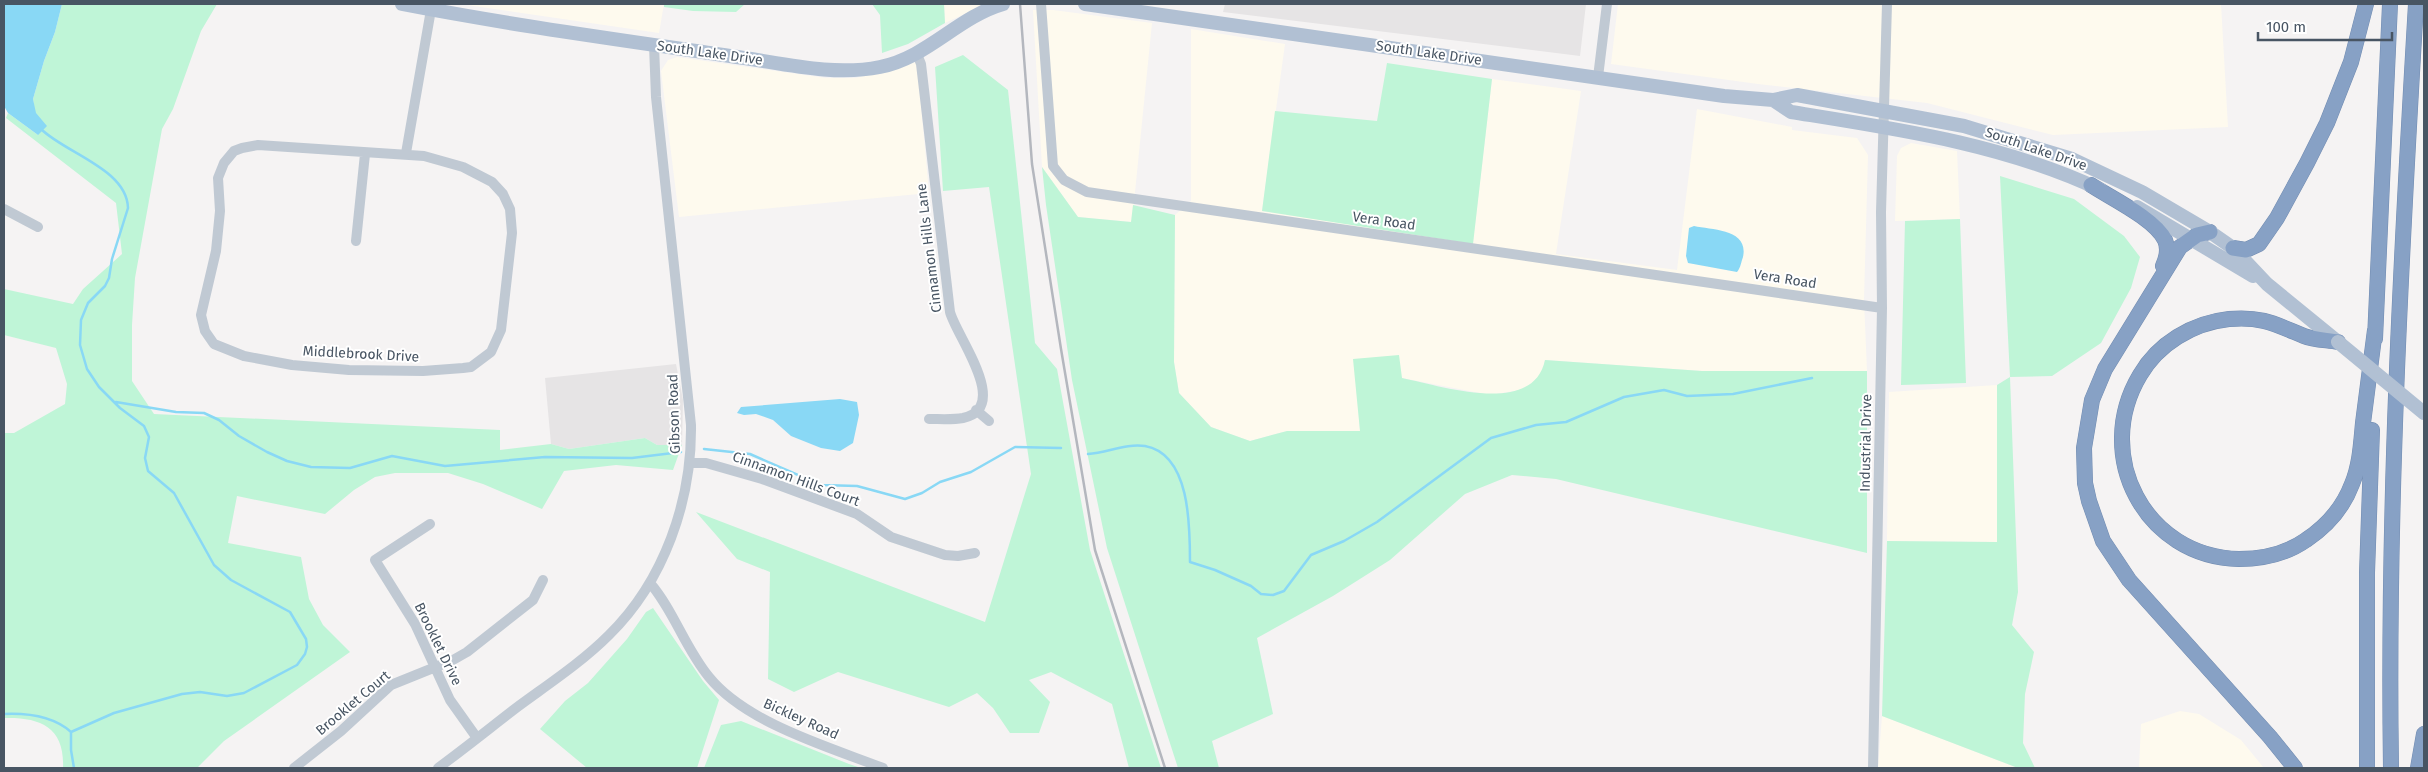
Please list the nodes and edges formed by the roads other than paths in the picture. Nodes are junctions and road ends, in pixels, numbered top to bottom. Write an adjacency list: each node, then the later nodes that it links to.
1 (402, 4): 10 (main road, South Lake Drive)
2 (1003, 4): 12 (main road, South Lake Drive)
3 (1041, 4): 26 (street, Vera Road)
4 (1085, 4): 13 (main road, South Lake Drive)
5 (1607, 4): 13 (street)
6 (1887, 4): 14 (street, Industrial Drive)
7 (2366, 4): 23 (highway)
8 (2390, 4): 27 (highway)
9 (2416, 4): 47 (highway)
10 (432, 6): 11 (main road, South Lake Drive); 15 (street)
11 (654, 45): 12 (main road, South Lake Drive); 33 (street, Gibson Road)
12 (917, 54): 29 (street, Cinnamon Hills Lane)
13 (1598, 77): 14 (main road, South Lake Drive)
14 (1885, 119): 17 (main road, South Lake Drive); 20 (main road, South Lake Drive); 26 (street, Industrial Drive)
15 (406, 153): 16 (street, Middlebrook Drive); 16 (street, Middlebrook Drive)
16 (365, 154): 22 (street)
17 (2091, 185): 21 (main road, South Lake Drive); 24 (highway)
18 (4, 209): 19 (street)
19 (38, 226)
20 (2210, 232): 21 (highway); 23 (main road, South Lake Drive)
21 (2192, 238): 24 (highway); 25 (main road, South Lake Drive)
22 (356, 241)
23 (2233, 248): 25 (main road, South Lake Drive)
24 (2160, 278): 45 (highway)
25 (2267, 284): 28 (main road, South Lake Drive)
26 (1882, 308): 44 (street, Industrial Drive)
27 (2375, 330): 28 (highway); 46 (highway)
28 (2338, 342): 30 (main road, South Lake Drive, bridge)
29 (976, 410): 31 (street); 32 (street)
30 (2424, 414)
31 (929, 419)
32 (989, 421)
33 (690, 463): 35 (street, Cinnamon Hills Court); 37 (street, Gibson Road)
34 (430, 524): 38 (street, Brooklet Drive)
35 (975, 553)
36 (543, 580): 38 (street, Brooklet Court)
37 (650, 583): 40 (street, Gibson Road); 43 (street, Bickley Road)
38 (433, 667): 40 (street, Brooklet Drive); 41 (street, Brooklet Court)
39 (2424, 734): 48 (highway)
40 (477, 738): 42 (street, Gibson Road)
41 (294, 768)
42 (438, 768)
43 (883, 768)
44 (1873, 768)
45 (2295, 768)
46 (2367, 768)
47 (2391, 768)
48 (2418, 768)

